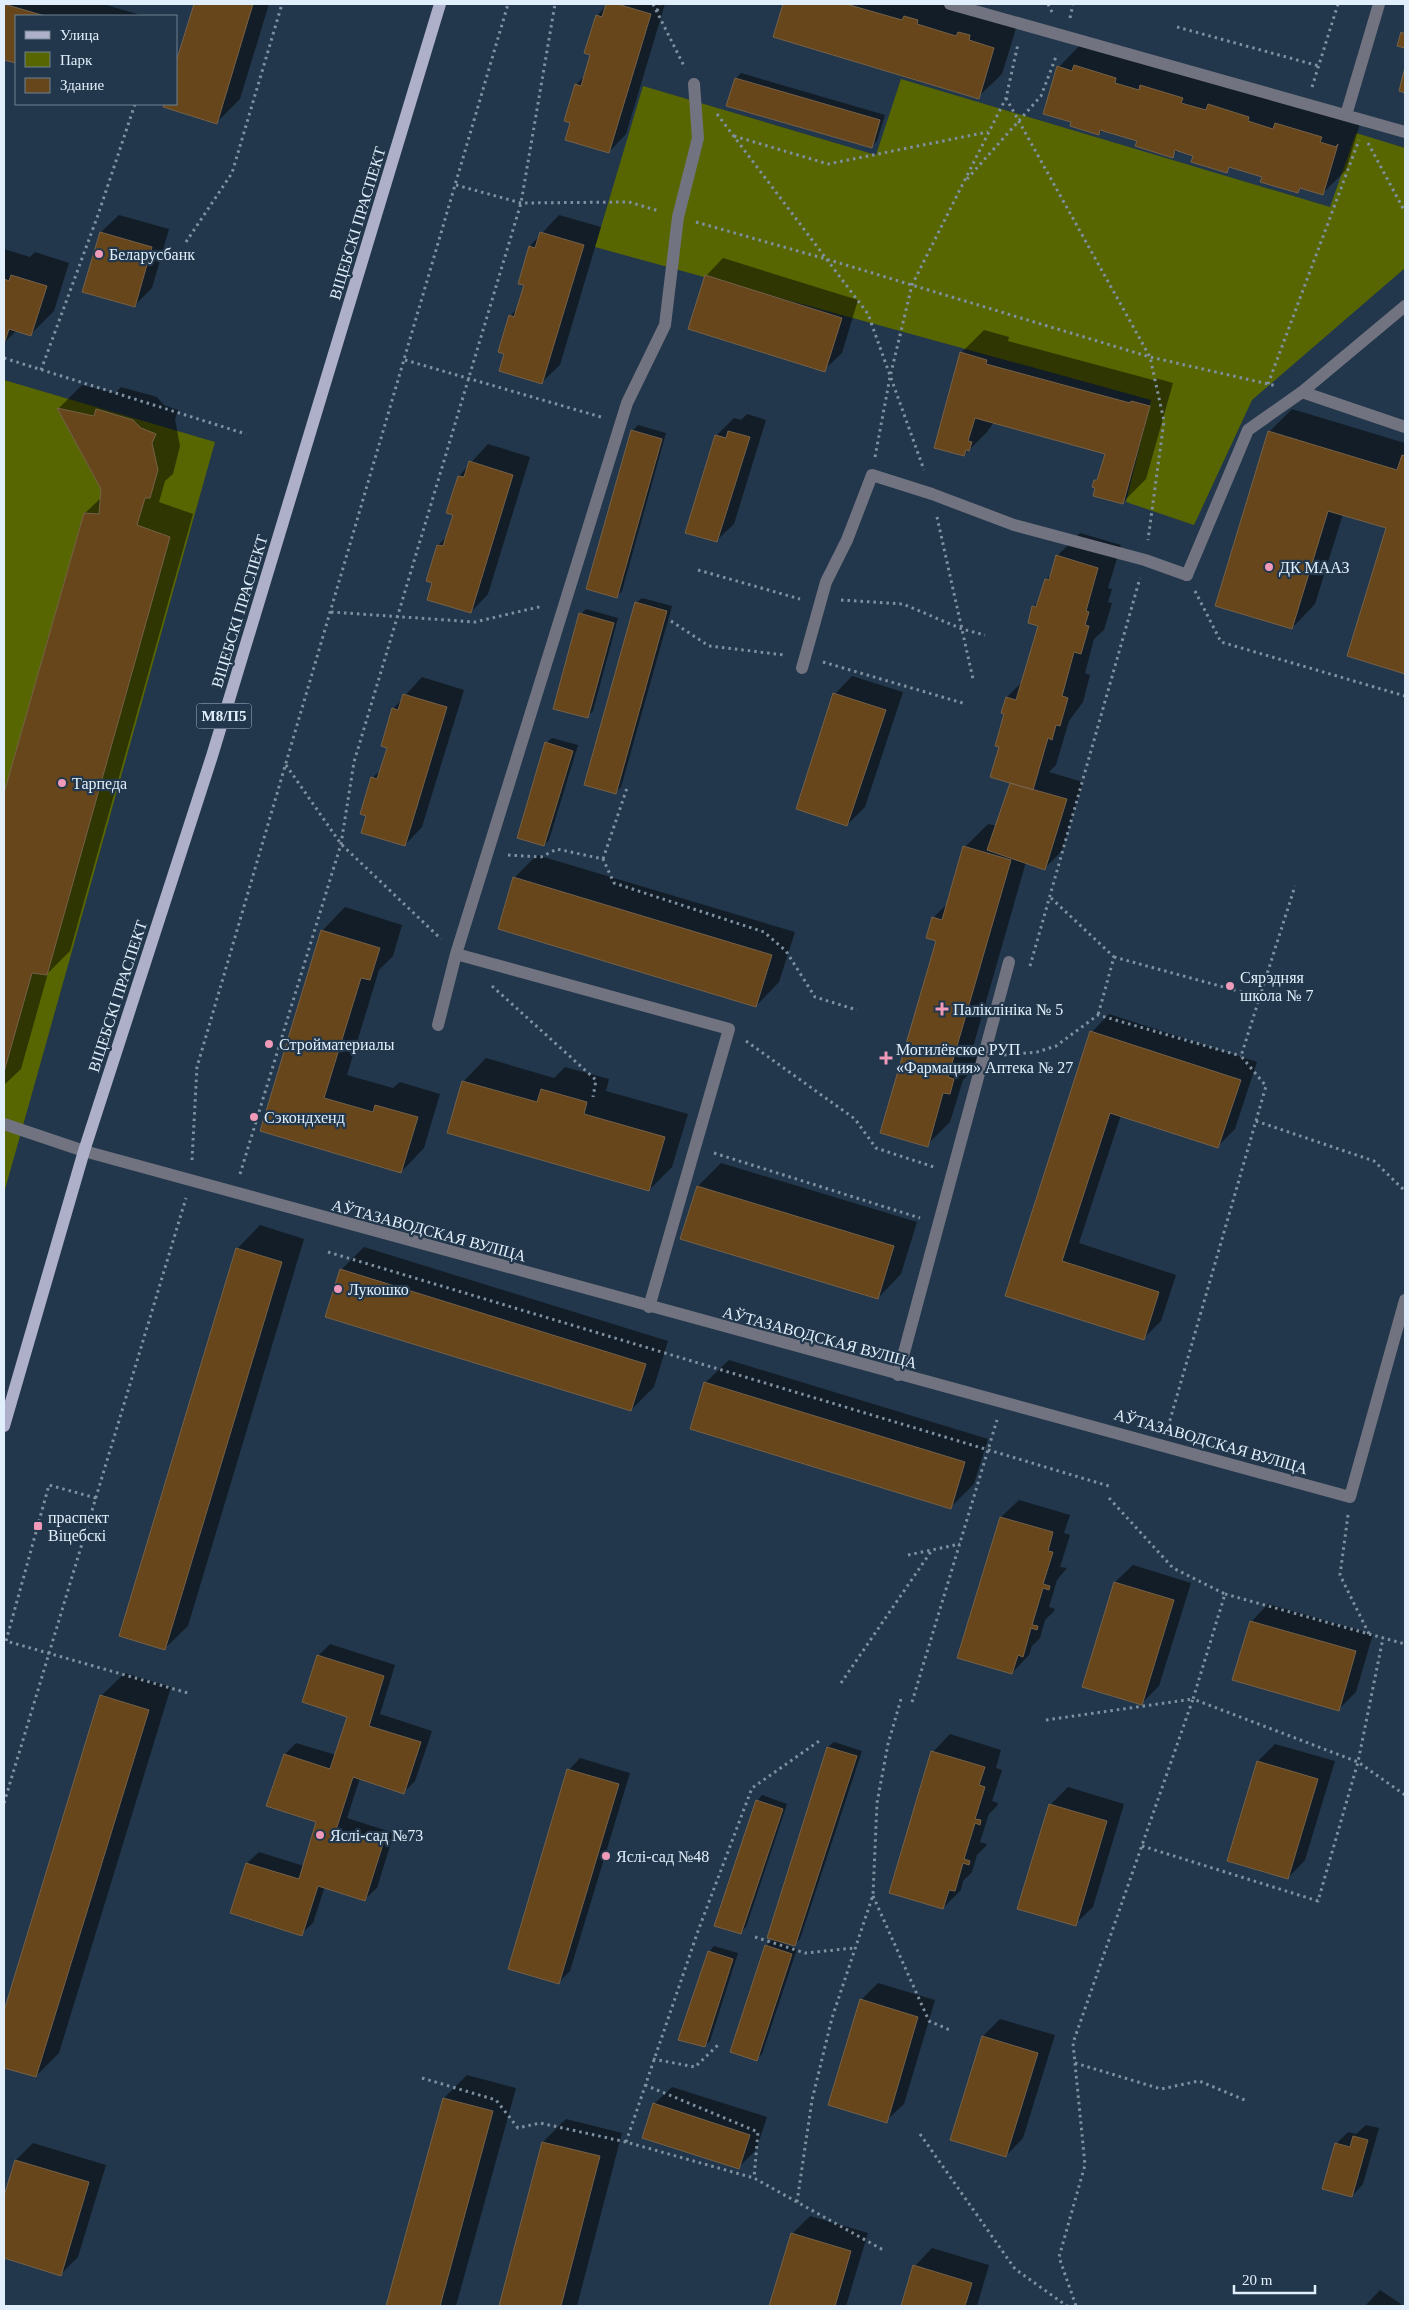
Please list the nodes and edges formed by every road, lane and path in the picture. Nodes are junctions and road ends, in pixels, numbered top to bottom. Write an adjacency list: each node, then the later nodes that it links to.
1 (282, 4): 31 (path)
2 (440, 4): 79 (main road, ВІЦЕБСКІ ПРАСПЕКТ / М8/П5)
3 (508, 4): 27 (path)
4 (556, 4): 28 (path)
5 (653, 4): 11 (path)
6 (660, 4): 11 (path)
7 (950, 4): 12 (street)
8 (1073, 4): 14 (path)
9 (1338, 4): 15 (path)
10 (1379, 4): 20 (street)
11 (657, 12): 16 (path)
12 (1023, 24): 14 (street); 17 (path)
13 (1178, 27): 15 (path)
14 (1065, 36): 18 (street); 21 (path)
15 (1319, 66): 18 (path)
16 (694, 84): 25 (path); 30 (street)
17 (1006, 98): 21 (path); 23 (path)
18 (1307, 104): 20 (street)
19 (135, 105): 38 (path)
20 (1346, 115): 22 (street)
21 (1018, 120): 26 (path); 35 (path)
22 (1364, 126): 24 (street); 29 (path); 41 (path)
23 (989, 132): 25 (path); 26 (path)
24 (1405, 132)
25 (733, 136): 32 (path)
26 (963, 184): 33 (path)
27 (456, 185): 28 (path); 37 (path)
28 (521, 203): 30 (path); 40 (path)
29 (1405, 212)
30 (678, 217): 32 (path); 43 (street)
31 (186, 242)
32 (826, 259): 33 (path); 39 (path)
33 (912, 285): 35 (path); 39 (path)
34 (1405, 306): 42 (street)
35 (1150, 357): 41 (path); 48 (path)
36 (4, 358): 38 (path)
37 (405, 360): 40 (path); 51 (path)
38 (41, 370): 45 (path)
39 (890, 377): 46 (path); 47 (path)
40 (470, 379): 43 (path); 52 (path)
41 (1268, 384): 42 (path)
42 (1302, 392): 44 (street); 49 (street)
43 (622, 423): 50 (street)
44 (1405, 428)
45 (246, 434)
46 (872, 475): 47 (street); 53 (street)
47 (932, 494): 48 (street); 54 (path)
48 (1145, 560): 49 (street); 62 (path)
49 (1187, 575): 55 (path)
50 (567, 600): 52 (path); 59 (street)
51 (331, 612): 52 (path); 56 (path)
52 (398, 616): 58 (path)
53 (802, 668)
54 (973, 679)
55 (1405, 696)
56 (286, 765): 58 (path); 81 (path)
57 (627, 788): 60 (path)
58 (341, 844): 63 (path); 83 (path)
59 (487, 854): 60 (path); 63 (street)
60 (603, 859): 69 (path)
61 (1295, 886): 68 (path)
62 (1051, 898): 64 (path); 66 (path)
63 (456, 954): 71 (street); 72 (street)
64 (1114, 957): 68 (path); 70 (path)
65 (1009, 962): 80 (street)
66 (1029, 972)
67 (485, 980): 75 (path)
68 (1260, 996): 74 (path)
69 (857, 1010)
70 (1098, 1014): 73 (path); 74 (path)
71 (438, 1025)
72 (729, 1029): 78 (street); 80 (path)
73 (1006, 1046)
74 (1241, 1056): 76 (path)
75 (593, 1096)
76 (1256, 1121): 82 (path); 91 (path)
77 (4, 1124): 79 (street, АЎТАЗАВОДСКАЯ ВУЛІЦА)
78 (696, 1148): 84 (path); 87 (street)
79 (84, 1151): 81 (street, АЎТАЗАВОДСКАЯ ВУЛІЦА); 90 (main road, ВІЦЕБСКІ ПРАСПЕКТ / М8/П5)
80 (952, 1172): 84 (street)
81 (191, 1181): 83 (street, АЎТАЗАВОДСКАЯ ВУЛІЦА); 95 (path)
82 (1405, 1191)
83 (234, 1193): 87 (street, АЎТАЗАВОДСКАЯ ВУЛІЦА)
84 (939, 1224): 88 (street)
85 (328, 1252): 92 (path)
86 (1405, 1300): 94 (street)
87 (649, 1307): 88 (street, АЎТАЗАВОДСКАЯ ВУЛІЦА)
88 (898, 1375): 89 (street, АЎТАЗАВОДСКАЯ ВУЛІЦА)
89 (1002, 1402): 91 (street, АЎТАЗАВОДСКАЯ ВУЛІЦА); 92 (path)
90 (4, 1426)
91 (1163, 1445): 94 (street, АЎТАЗАВОДСКАЯ ВУЛІЦА)
92 (988, 1448): 93 (path); 97 (path)
93 (1112, 1487)
94 (1350, 1497): 101 (path)
95 (96, 1498): 104 (path); 104 (path)
96 (1109, 1498): 100 (path)
97 (960, 1544): 98 (path); 109 (path)
98 (932, 1550): 99 (path); 105 (path)
99 (908, 1555)
100 (1225, 1594): 101 (path); 108 (path)
101 (1370, 1634): 102 (path)
102 (1383, 1638): 103 (path); 112 (path)
103 (1405, 1644)
104 (49, 1654): 106 (path); 114 (path)
105 (841, 1683)
106 (188, 1693)
107 (901, 1699): 116 (path)
108 (1193, 1699): 110 (path); 112 (path); 115 (path)
109 (912, 1702)
110 (1046, 1720)
111 (822, 1739): 121 (path)
112 (1358, 1762): 113 (path); 115 (path)
113 (1405, 1795)
114 (4, 1803)
115 (1142, 1846): 122 (path)
116 (873, 1895): 118 (path); 119 (path)
117 (756, 1937): 118 (path)
118 (854, 1948): 129 (path)
119 (952, 2031)
120 (720, 2043): 121 (path)
121 (653, 2060): 124 (path)
122 (1075, 2064): 125 (path); 132 (path)
123 (422, 2078): 127 (path)
124 (645, 2085): 127 (path); 128 (path)
125 (1248, 2101)
126 (920, 2134): 131 (path)
127 (626, 2142): 128 (path)
128 (754, 2178): 129 (path)
129 (797, 2202): 130 (path)
130 (885, 2251)
131 (1067, 2306)
132 (1076, 2306)

